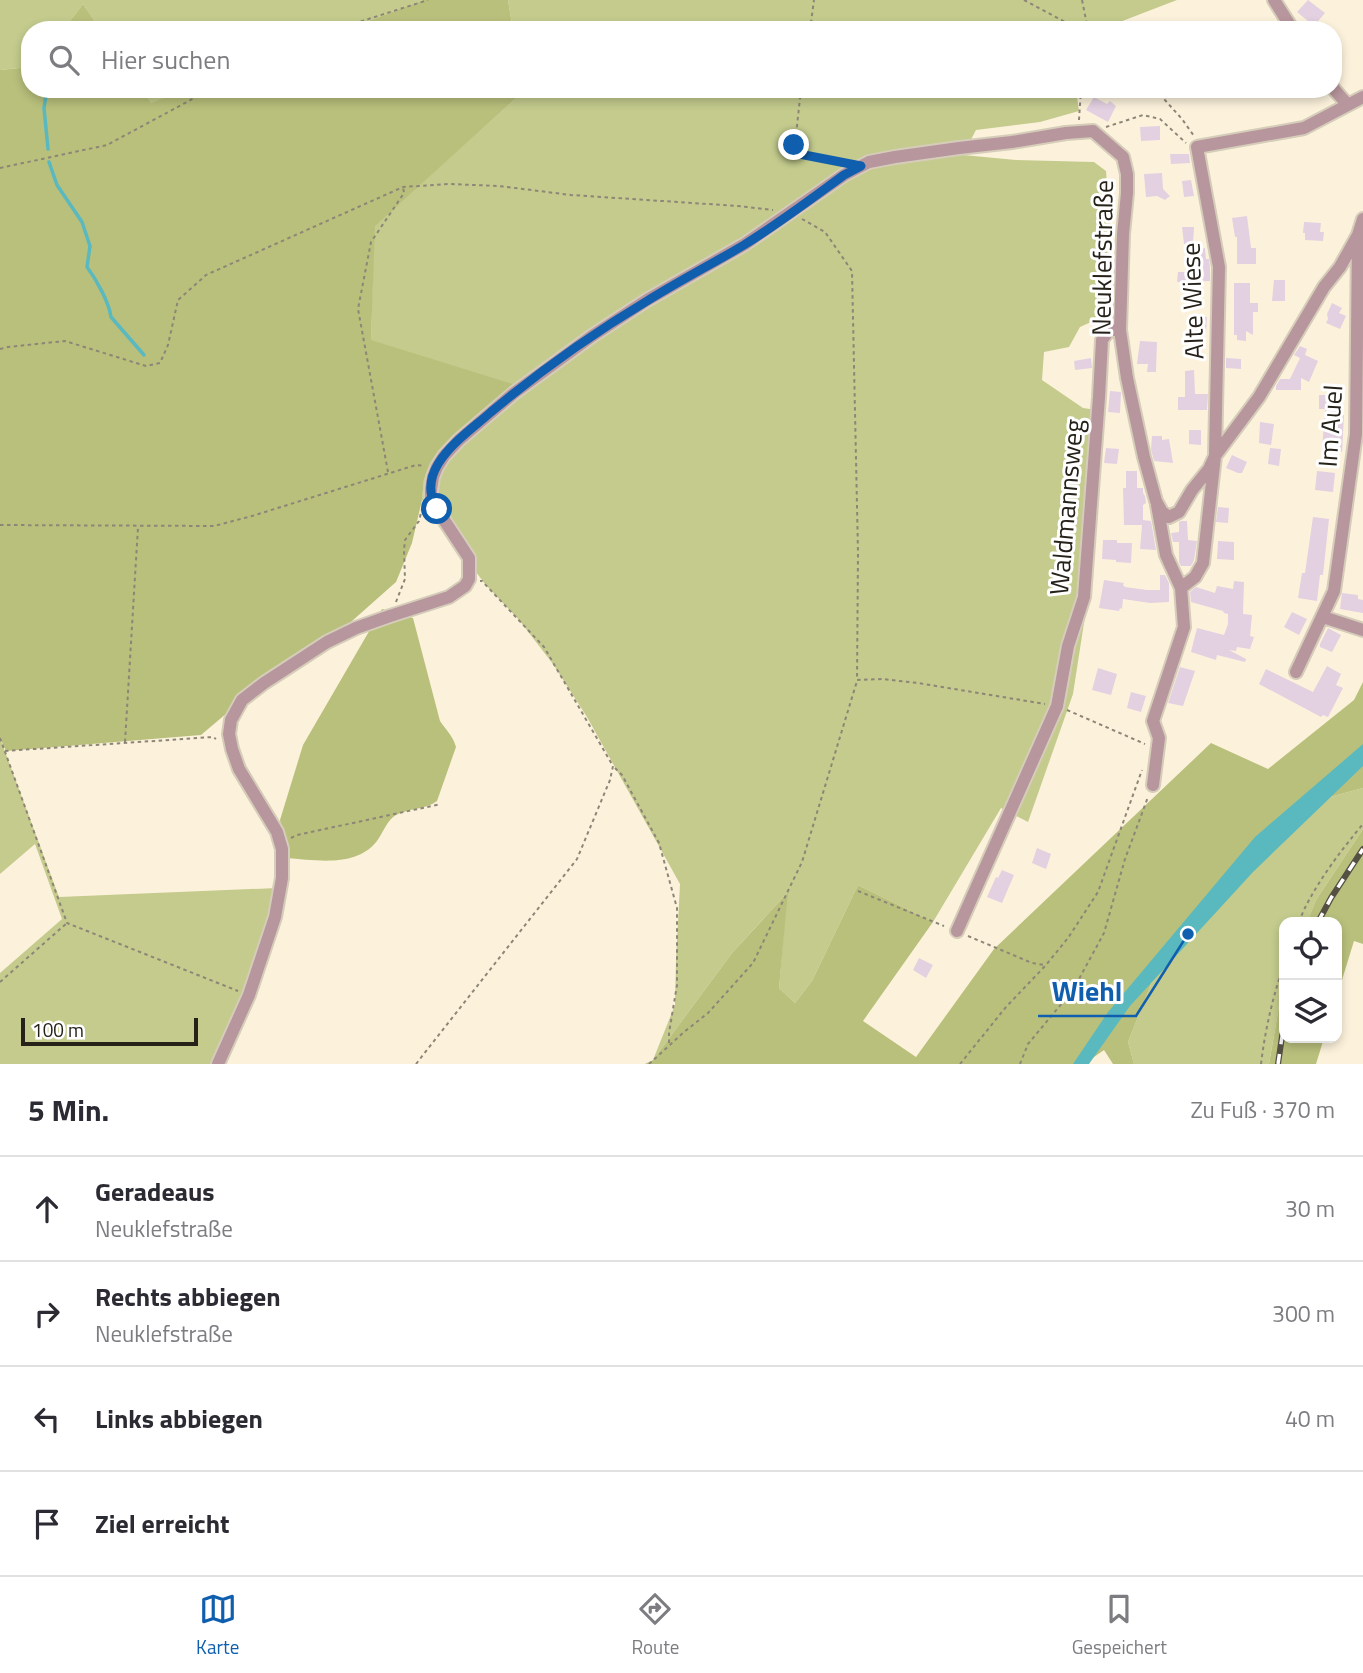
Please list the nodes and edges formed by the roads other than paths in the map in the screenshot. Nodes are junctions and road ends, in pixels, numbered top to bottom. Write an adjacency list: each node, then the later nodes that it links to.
1 (1274, 0): 2 (street)
2 (1287, 21)
3 (1363, 97): 5 (street)
4 (1341, 98): 5 (street)
5 (1346, 104): 9 (street, Alte Wiese)
6 (1363, 219): 7 (street)
7 (1358, 235): 9 (street); 12 (street, Im Auel)
8 (1120, 330): 10 (street, Neuklefstraße); 16 (street, Waldmannsweg); 17 (street, Neuklefstraße)
9 (1215, 456): 10 (street); 11 (street, Alte Wiese)
10 (1156, 501): 11 (street, Neuklefstraße)
11 (1181, 588): 15 (street)
12 (1324, 617): 13 (street); 14 (street, Im Auel)
13 (1363, 629)
14 (1296, 672)
15 (1153, 785)
16 (957, 931)
17 (218, 1064)

